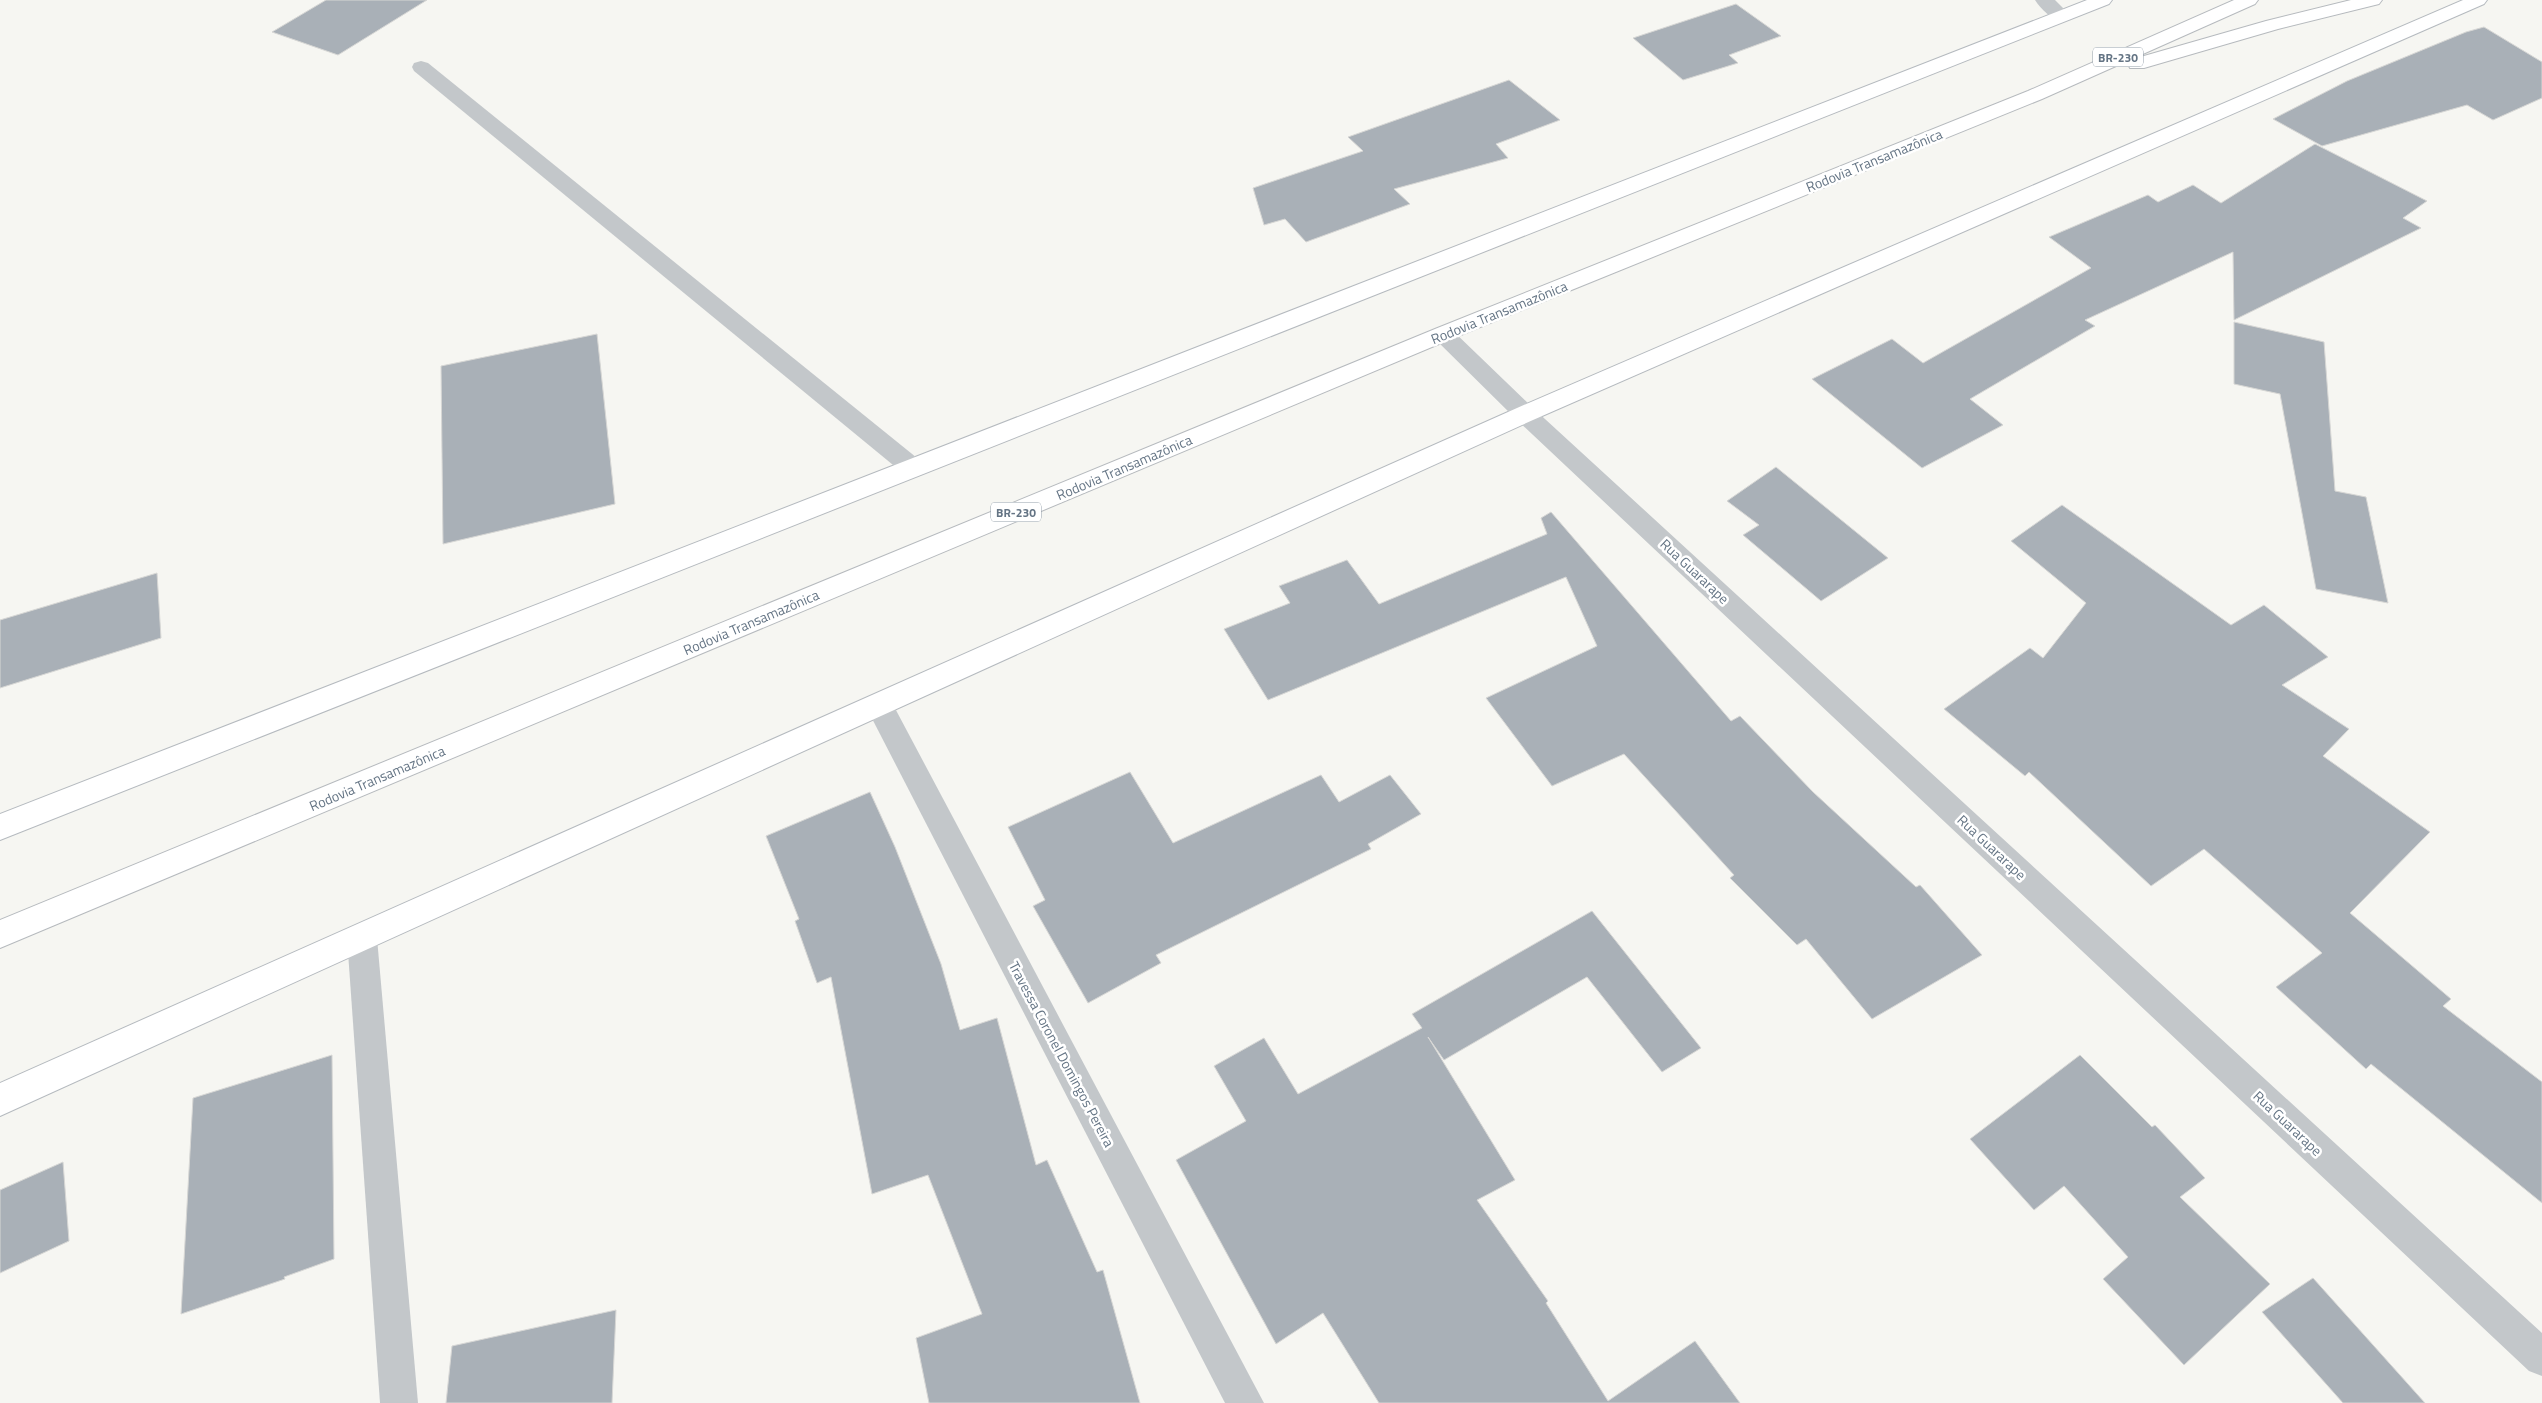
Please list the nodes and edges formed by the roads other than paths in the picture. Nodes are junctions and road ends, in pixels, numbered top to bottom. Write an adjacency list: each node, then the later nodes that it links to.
1 (2044, 0): 7 (street)
2 (2103, 0): 7 (main road)
3 (2229, 0): 8 (main road)
4 (2249, 0): 8 (main road, Rodovia Transamazônica / BR-230)
5 (2373, 0): 10 (main road)
6 (2478, 0): 12 (main road)
7 (2062, 16): 13 (main road)
8 (2202, 19): 10 (main road, Rodovia Transamazônica / BR-230)
9 (421, 67): 13 (street)
10 (2035, 95): 11 (main road, Rodovia Transamazônica / BR-230)
11 (1443, 334): 12 (street, Rua Guararape); 16 (main road, Rodovia Transamazônica / BR-230)
12 (1525, 414): 14 (main road); 19 (street, Rua Guararape)
13 (913, 468): 15 (main road)
14 (879, 705): 17 (main road); 21 (street, Travessa Coronel Domingos Pereira)
15 (0, 827)
16 (0, 934)
17 (362, 938): 18 (main road); 20 (street)
18 (0, 1100)
19 (2542, 1358)
20 (399, 1403)
21 (1245, 1403)

